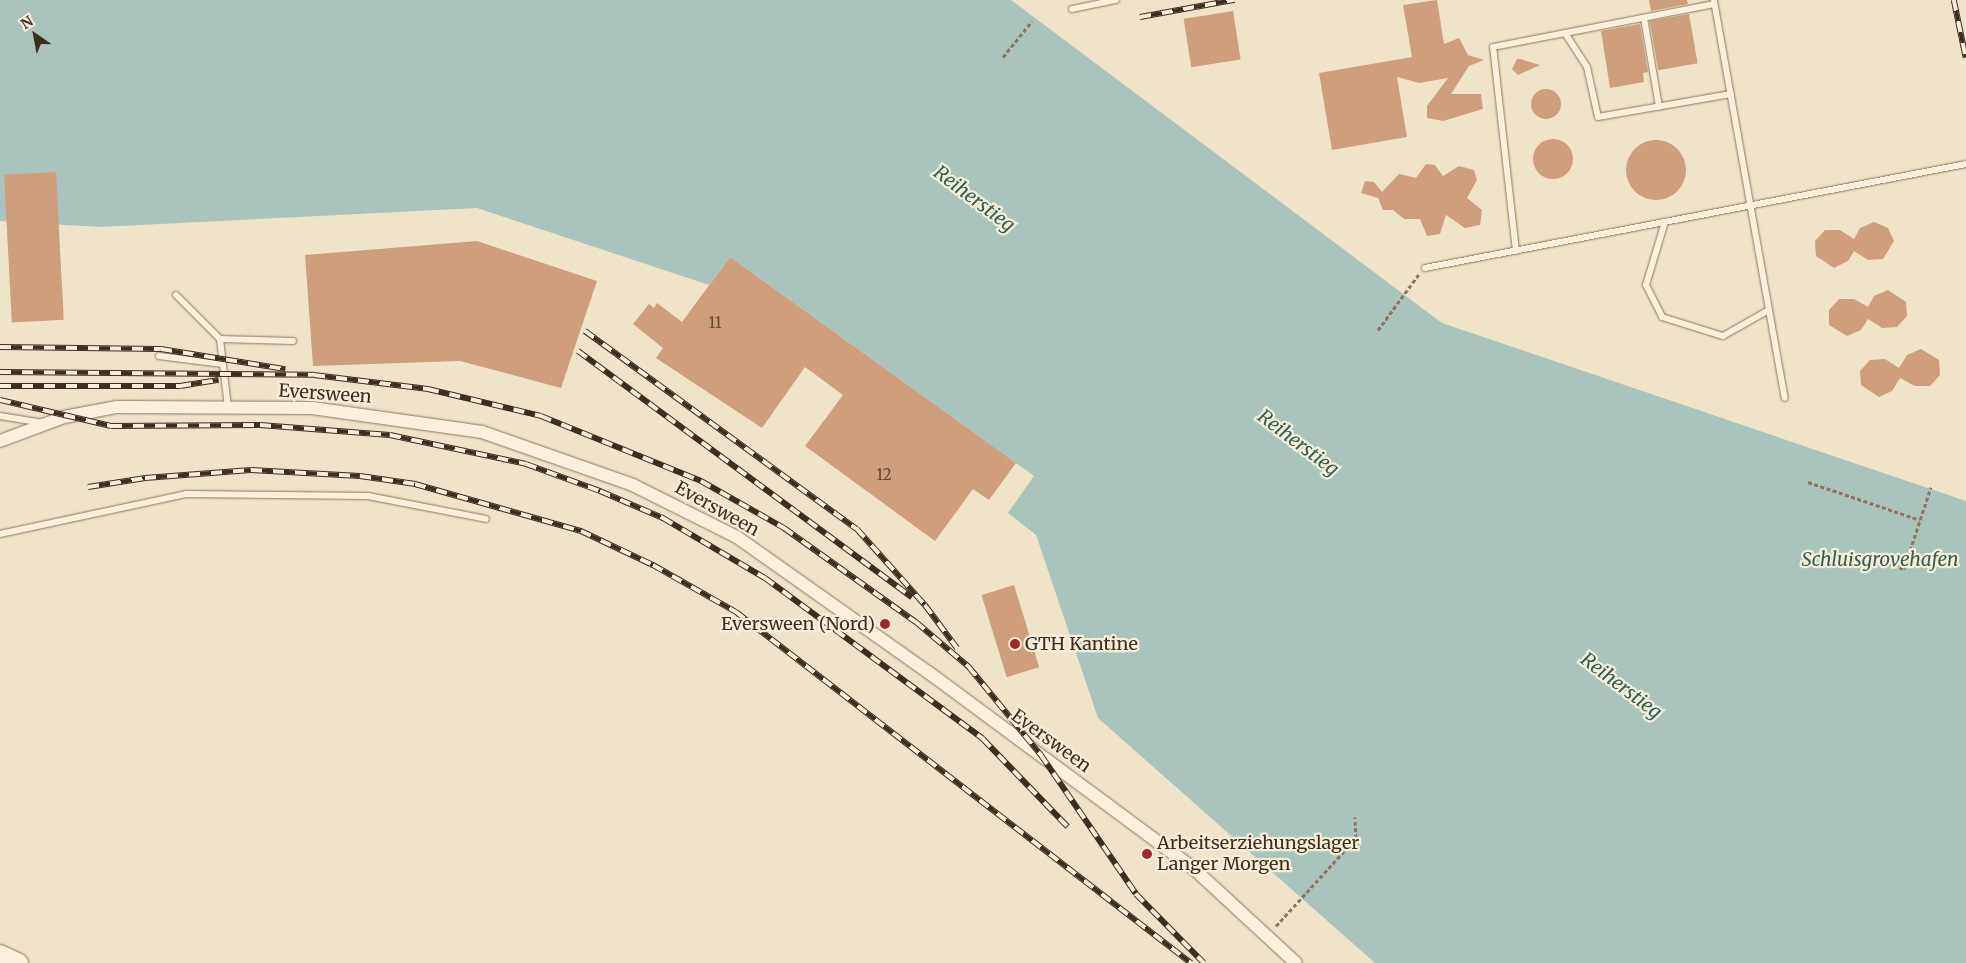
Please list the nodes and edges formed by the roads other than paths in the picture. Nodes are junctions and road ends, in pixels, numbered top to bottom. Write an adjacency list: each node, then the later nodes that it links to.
1 (1116, 0): 3 (lane)
2 (1714, 2): 4 (lane); 6 (lane)
3 (1072, 9)
4 (1644, 18): 5 (lane); 7 (lane)
5 (1565, 33): 7 (lane); 11 (lane)
6 (1731, 94): 7 (lane); 9 (lane)
7 (1659, 106)
8 (1966, 164): 9 (lane)
9 (1752, 206): 10 (lane); 14 (lane)
10 (1665, 222): 11 (lane); 14 (lane)
11 (1516, 251): 12 (lane)
12 (1425, 268)
13 (176, 295): 15 (lane)
14 (1769, 310): 19 (lane)
15 (220, 339): 16 (lane); 18 (lane)
16 (293, 341)
17 (158, 356): 18 (lane)
18 (223, 364): 20 (lane)
19 (1786, 398)
20 (228, 407): 22 (street, Eversween); 28 (street, Eversween)
21 (0, 416): 22 (lane)
22 (43, 423): 23 (street, Eversween)
23 (0, 441)
24 (486, 519): 25 (lane)
25 (0, 534)
26 (0, 954): 27 (main road)
27 (18, 963)
28 (1296, 963)

